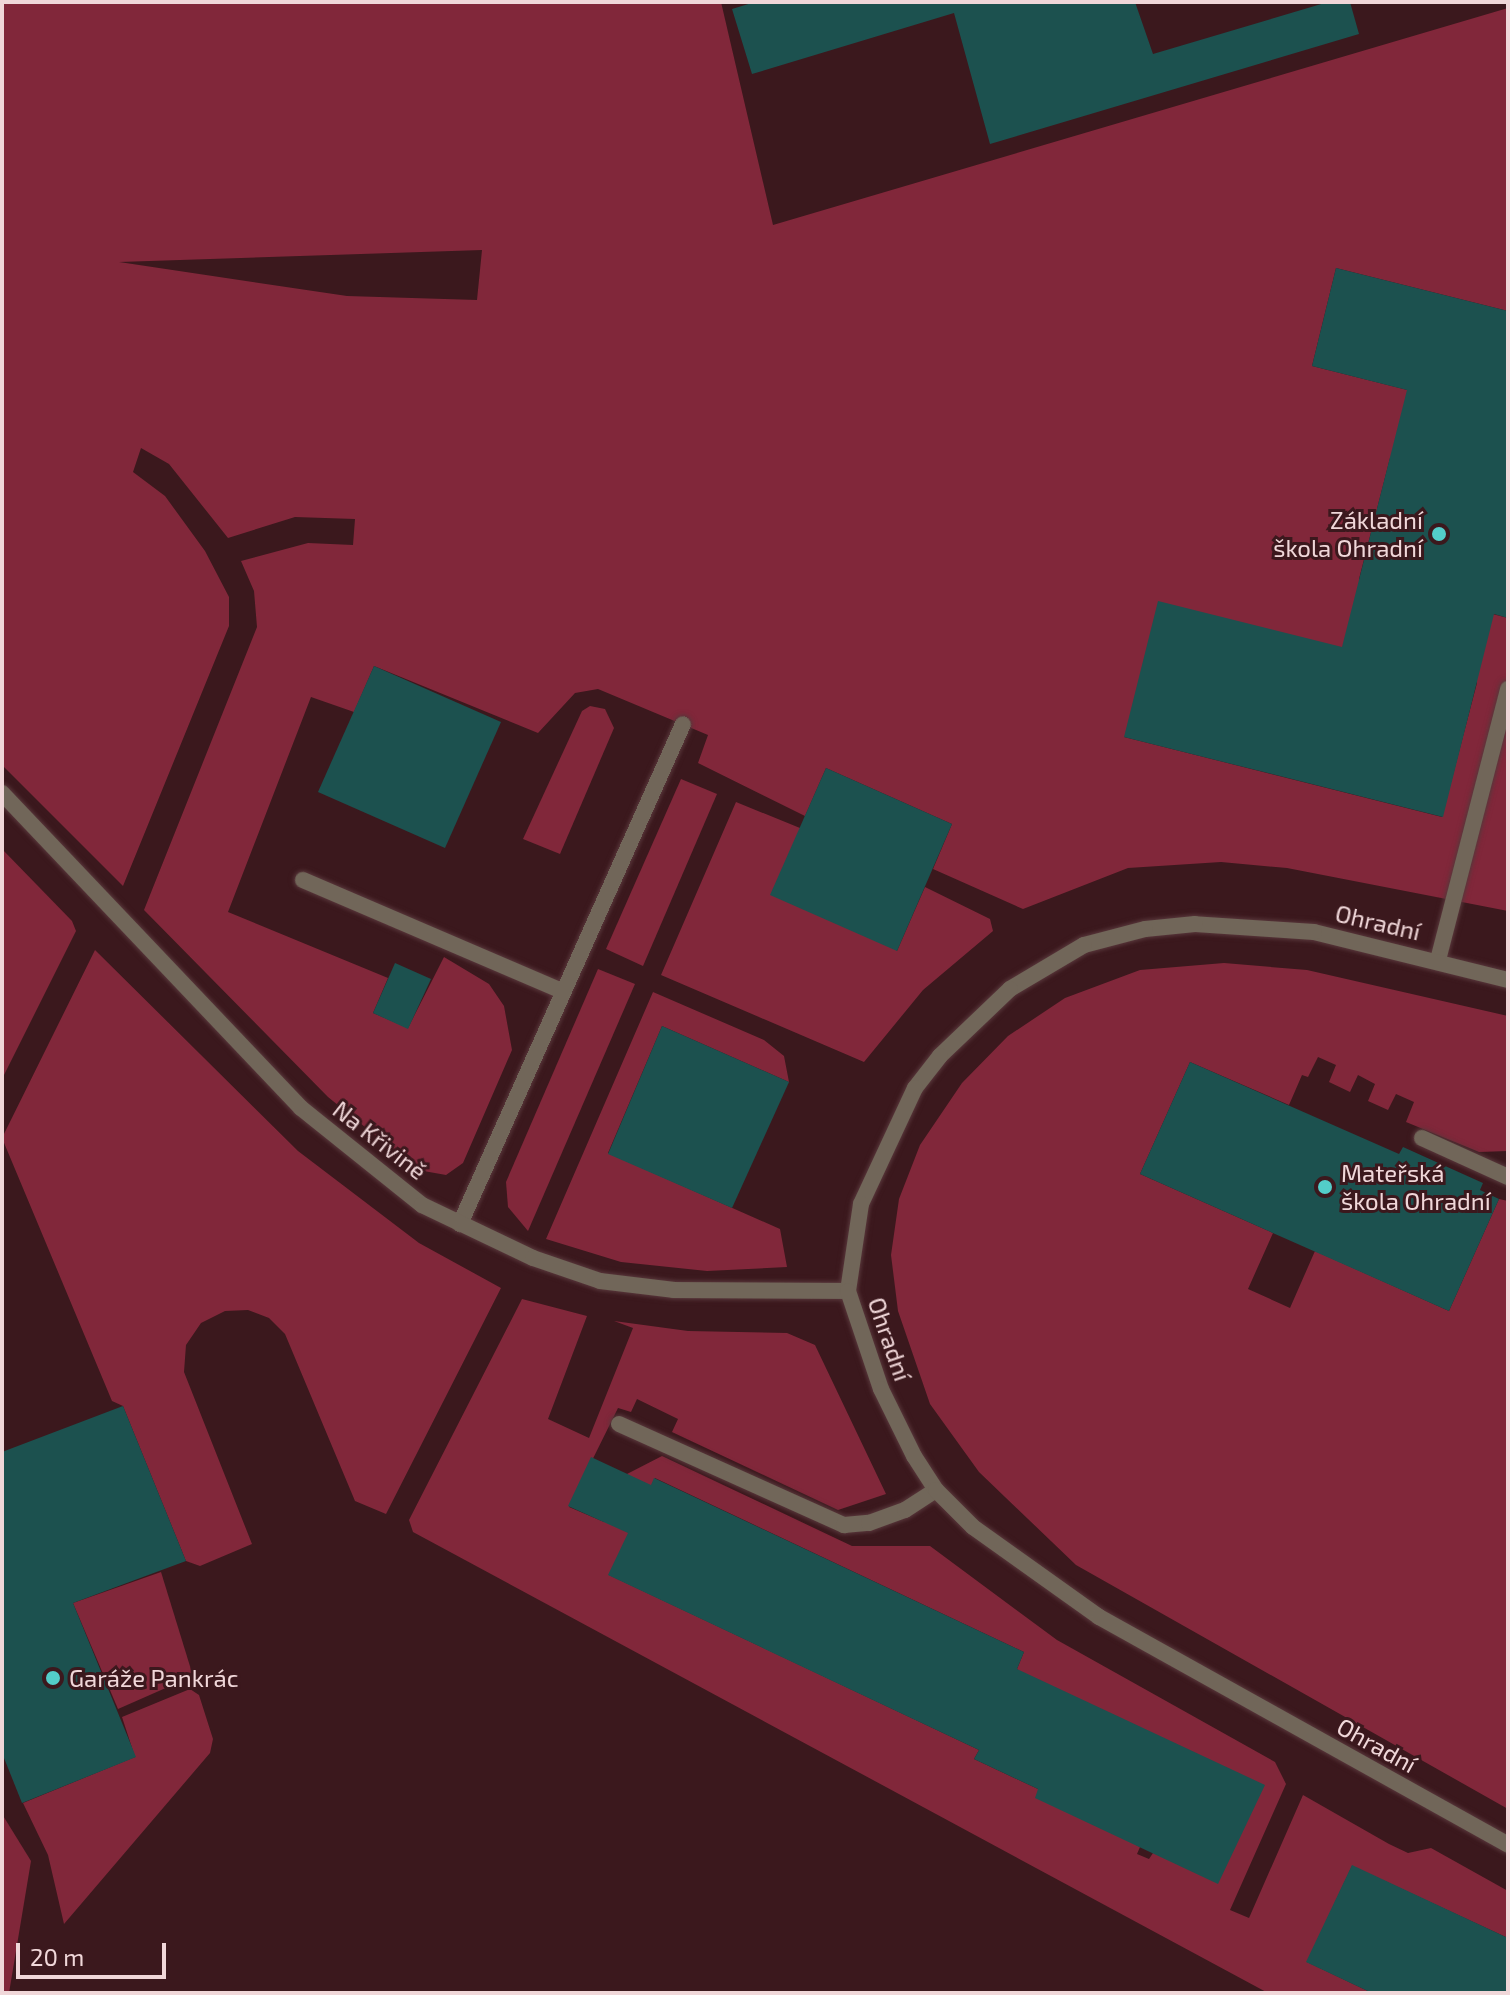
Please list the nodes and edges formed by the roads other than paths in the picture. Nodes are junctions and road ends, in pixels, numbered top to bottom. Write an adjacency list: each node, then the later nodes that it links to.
1 (1508, 689): 5 (street)
2 (683, 724): 7 (street)
3 (2, 793): 10 (street, Na Křivině)
4 (303, 880): 7 (street)
5 (1438, 960): 6 (street, Ohradní); 11 (street, Ohradní)
6 (1508, 980)
7 (562, 991): 10 (street)
8 (1422, 1138): 9 (street)
9 (1508, 1177)
10 (460, 1224): 11 (street, Na Křivině)
11 (848, 1291): 13 (street, Ohradní)
12 (619, 1424): 13 (street)
13 (936, 1490): 14 (street, Ohradní)
14 (1508, 1845)

